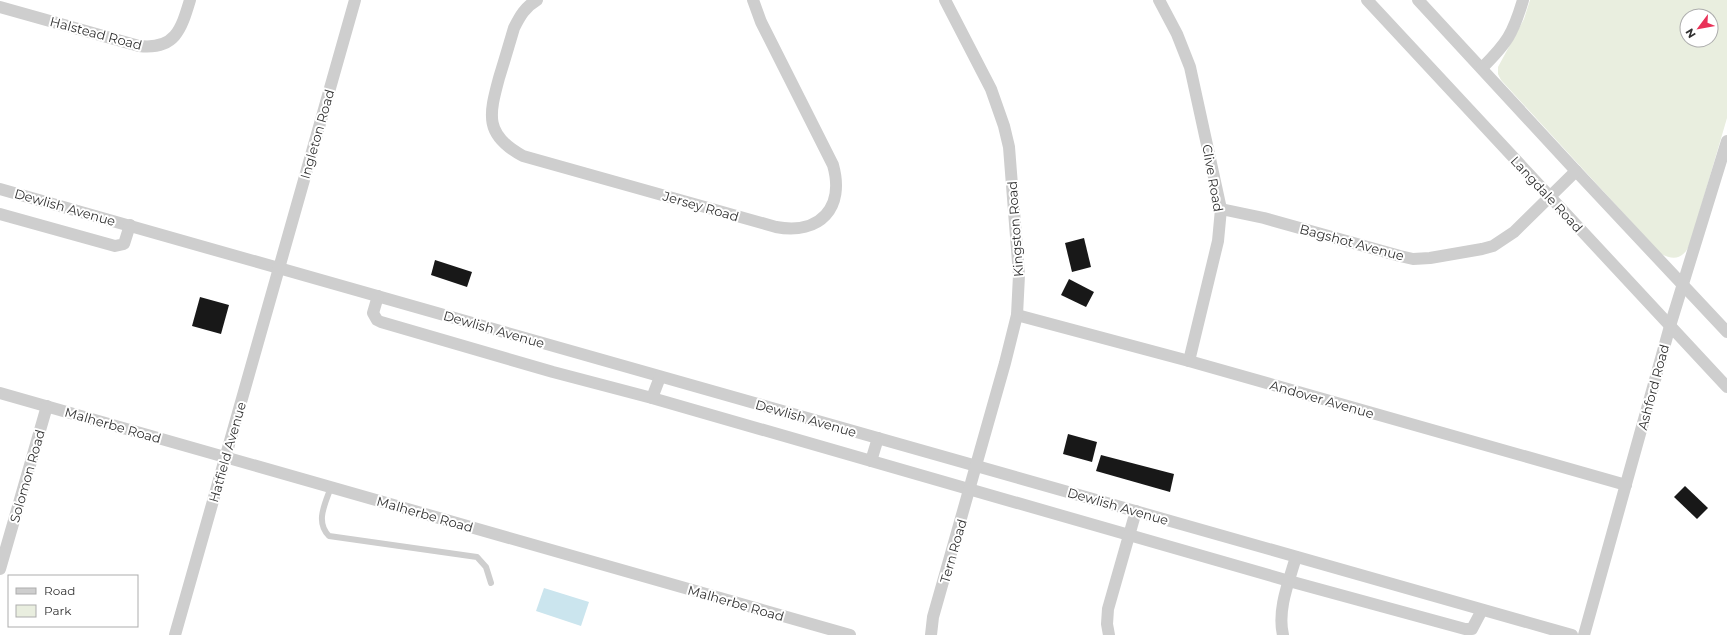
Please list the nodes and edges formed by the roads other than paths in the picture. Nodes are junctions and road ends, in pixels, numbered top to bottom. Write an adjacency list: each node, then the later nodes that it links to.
1 (190, 0): 10 (street, Halstead Road)
2 (356, 0): 19 (street, Ingleton Road)
3 (537, 0): 4 (street, Jersey Road)
4 (753, 0)
5 (945, 0): 22 (street, Kingston Road)
6 (1159, 0): 16 (street, Clive Road)
7 (1367, 0): 15 (street, Langdale Road)
8 (1418, 0): 11 (street)
9 (1523, 0): 11 (street)
10 (0, 7)
11 (1482, 68): 13 (street)
12 (1727, 141): 20 (street, Ashford Road)
13 (1576, 171): 15 (street, Bagshot Avenue); 20 (street)
14 (0, 189): 18 (street, Dewlish Avenue)
15 (1550, 196): 16 (street, Bagshot Avenue); 23 (street, Langdale Road)
16 (1221, 209): 25 (street, Clive Road)
17 (0, 214): 18 (street, Dewlish Avenue)
18 (130, 225): 19 (street, Dewlish Avenue)
19 (279, 269): 21 (street, Dewlish Avenue); 32 (street, Hatfield Avenue)
20 (1684, 285): 23 (street, Ashford Road); 24 (street)
21 (378, 296): 26 (street, Dewlish Avenue); 29 (street, Dewlish Avenue)
22 (1017, 315): 25 (street, Andover Avenue); 34 (street, Kingston Road)
23 (1670, 326): 27 (street, Langdale Road); 35 (street, Ashford Road)
24 (1727, 332)
25 (1189, 361): 35 (street, Andover Avenue)
26 (660, 377): 29 (street); 31 (street, Dewlish Avenue)
27 (1727, 387)
28 (0, 393): 30 (street, Malherbe Road)
29 (652, 398): 33 (street, Dewlish Avenue)
30 (48, 406): 32 (street, Malherbe Road); 41 (street, Solomon Road)
31 (878, 438): 33 (street); 34 (street, Dewlish Avenue)
32 (226, 457): 36 (street, Malherbe Road); 45 (street, Hatfield Avenue)
33 (871, 461): 37 (street, Dewlish Avenue)
34 (977, 467): 37 (street, Tern Road); 38 (street, Dewlish Avenue)
35 (1626, 485): 51 (street, Ashford Road)
36 (331, 487): 43 (lane); 46 (street, Malherbe Road)
37 (970, 490): 39 (street, Dewlish Avenue); 47 (street, Tern Road)
38 (1136, 511): 39 (street); 40 (street, Dewlish Avenue)
39 (1129, 535): 42 (street, Dewlish Avenue); 48 (street)
40 (1296, 557): 42 (street); 44 (street, Dewlish Avenue)
41 (0, 569)
42 (1289, 581): 44 (street, Dewlish Avenue); 49 (street)
43 (492, 583)
44 (1482, 610): 50 (street, Dewlish Avenue)
45 (175, 635)
46 (850, 635)
47 (931, 635)
48 (1109, 635)
49 (1283, 635)
50 (1572, 635)
51 (1584, 635)

